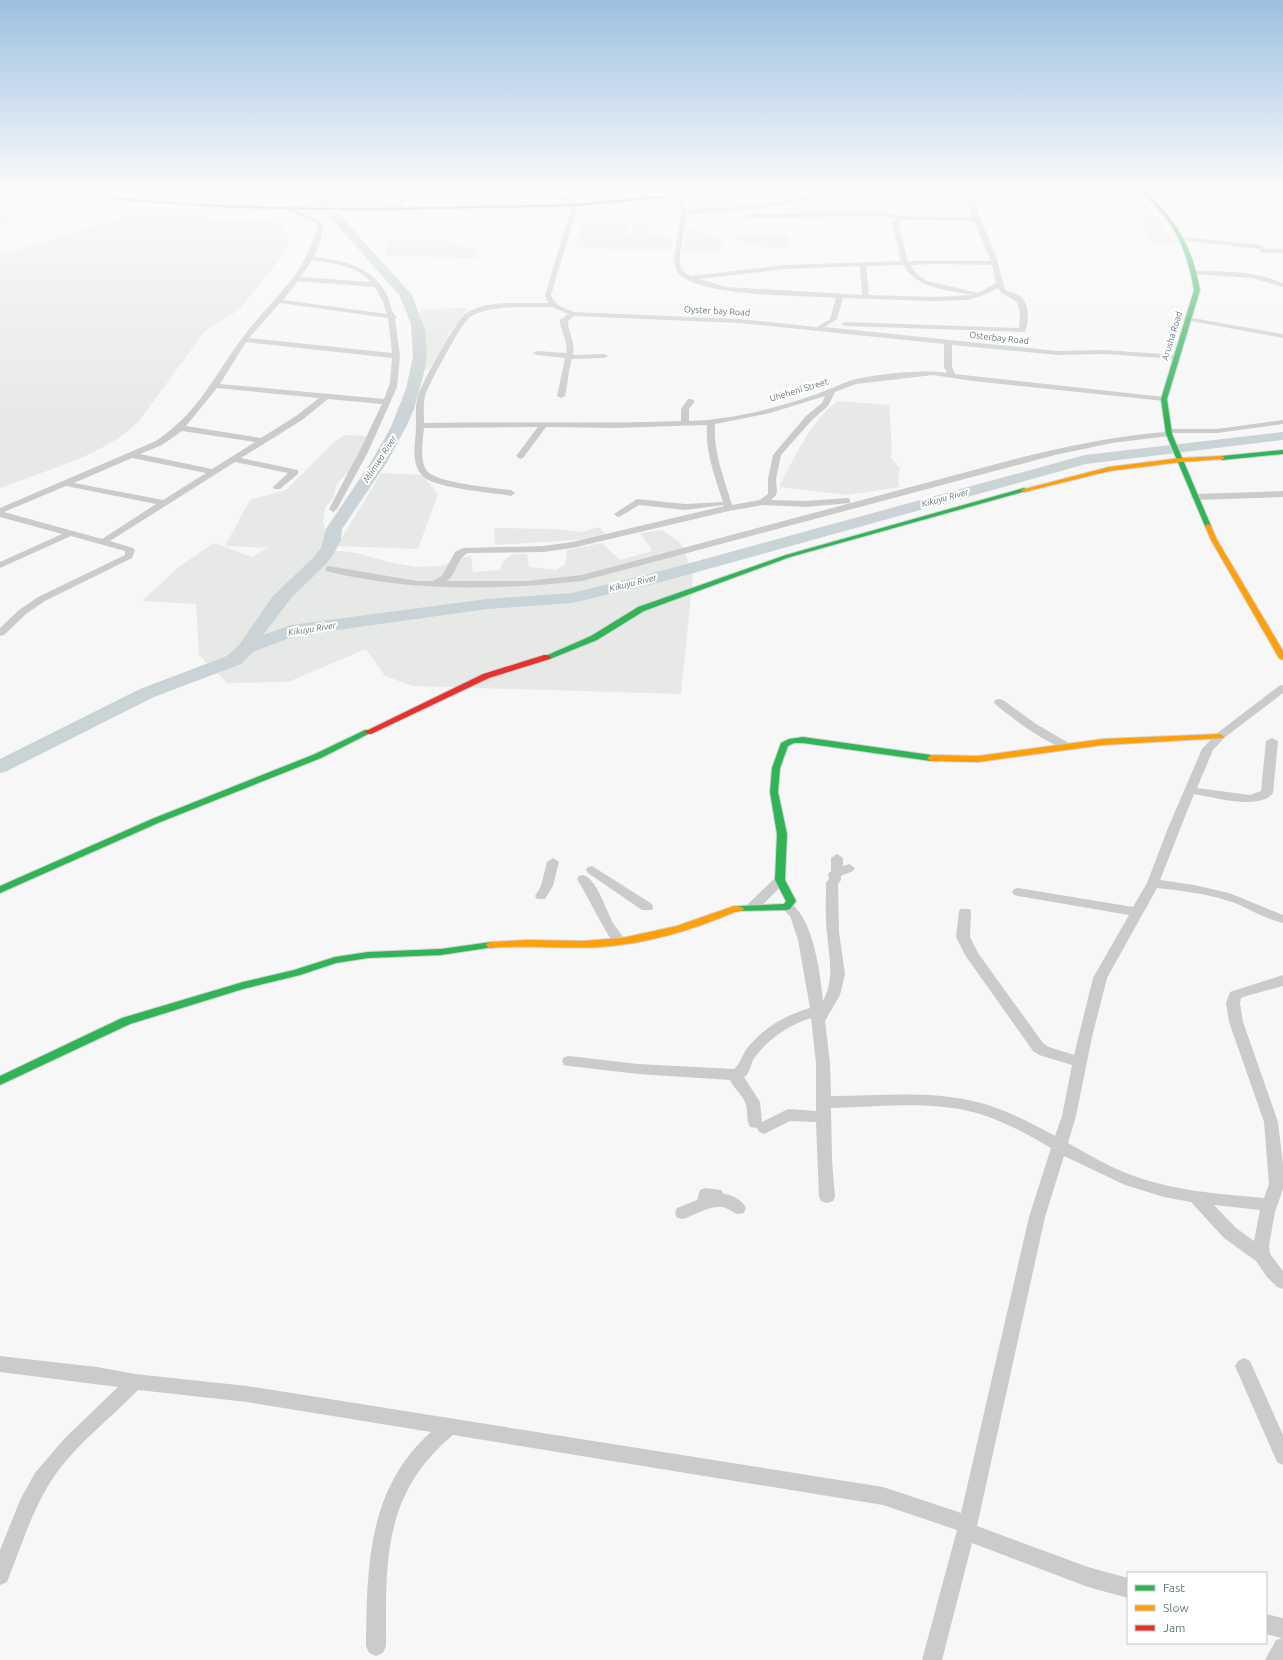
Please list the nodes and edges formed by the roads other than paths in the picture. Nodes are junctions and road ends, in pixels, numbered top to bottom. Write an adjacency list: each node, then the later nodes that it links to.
1 (306, 265): 12 (street)
2 (348, 265): 15 (street)
3 (557, 265): 20 (street)
4 (678, 265): 11 (street)
5 (845, 265): 11 (street)
6 (863, 265): 18 (street)
7 (906, 265): 16 (street)
8 (996, 265): 14 (street)
9 (1191, 265): 10 (main road, Arusha Road)
10 (1193, 273): 13 (street); 23 (main road, Arusha Road)
11 (690, 278): 17 (street)
12 (298, 279): 15 (street); 19 (street)
13 (1282, 282)
14 (1000, 284): 16 (street); 24 (street)
15 (378, 285): 22 (street)
16 (982, 294): 18 (street)
17 (840, 296): 18 (street); 24 (street)
18 (866, 297)
19 (279, 301): 22 (street); 27 (street)
20 (554, 305): 21 (street, Oyster bay Road); 46 (street)
21 (573, 314): 25 (street, Oyster bay Road); 31 (street)
22 (392, 317): 30 (street)
23 (1188, 319): 26 (street); 33 (main road, Arusha Road)
24 (827, 323): 25 (street)
25 (820, 328): 28 (street, Osterbay Road)
26 (1283, 336)
27 (245, 340): 30 (street); 35 (street)
28 (948, 342): 33 (street, Osterbay Road); 34 (street)
29 (537, 353): 31 (street)
30 (396, 356): 40 (street)
31 (569, 356): 32 (street); 38 (street)
32 (604, 356)
33 (1176, 357): 39 (main road, Arusha Road)
34 (952, 376): 36 (street, Uheheni Street); 39 (street, Uheheni Street)
35 (216, 386): 37 (street); 47 (street)
36 (832, 391): 42 (street, Uheheni Street); 62 (street)
37 (326, 396): 40 (street); 49 (street)
38 (561, 396)
39 (1164, 399): 48 (main road, Arusha Road)
40 (386, 402): 65 (street)
41 (691, 402): 44 (street)
42 (711, 422): 44 (street, Uheheni Street); 64 (street)
43 (1283, 422): 48 (street)
44 (686, 424): 45 (street, Uheheni Street)
45 (543, 425): 46 (street, Uheheni Street); 52 (street)
46 (420, 426): 58 (street)
47 (181, 428): 49 (street); 51 (street)
48 (1169, 434): 54 (main road, Arusha Road); 61 (street)
49 (262, 441): 53 (street)
50 (1283, 452): 54 (main road)
51 (132, 455): 55 (street); 56 (street)
52 (520, 456)
53 (234, 458): 55 (street); 57 (street)
54 (1180, 458): 60 (main road, Arusha Road); 86 (main road)
55 (212, 472): 63 (street)
56 (62, 483): 63 (street); 66 (street)
57 (277, 487)
58 (511, 493)
59 (1283, 494): 60 (street)
60 (1195, 496): 75 (main road, Arusha Road)
61 (879, 498): 62 (street); 73 (street)
62 (763, 502): 64 (street)
63 (163, 503): 70 (street)
64 (728, 506): 68 (street); 73 (street)
65 (333, 509)
66 (0, 511)
67 (0, 514): 69 (street)
68 (618, 514)
69 (71, 533): 70 (street); 71 (street)
70 (104, 542): 74 (street)
71 (0, 565)
72 (329, 569): 73 (street)
73 (435, 584)
74 (0, 633)
75 (1283, 658)
76 (1283, 688): 78 (street)
77 (999, 702): 80 (street)
78 (1220, 736): 80 (main road); 81 (street)
79 (1272, 741): 81 (street)
80 (1068, 746): 84 (main road)
81 (1190, 790): 85 (street)
82 (837, 858): 97 (street)
83 (553, 862): 88 (street)
84 (780, 880): 90 (street); 91 (main road)
85 (1153, 883): 93 (street); 94 (street)
86 (0, 890)
87 (1018, 892): 93 (street)
88 (541, 896)
89 (647, 907): 95 (street)
90 (753, 907): 91 (main road); 95 (main road)
91 (788, 907): 97 (street)
92 (965, 912): 99 (street)
93 (1136, 912): 99 (street)
94 (1283, 919)
95 (619, 941): 101 (main road)
96 (1283, 980): 103 (street)
97 (818, 1016): 100 (street); 102 (street)
98 (569, 1061): 100 (street)
99 (1080, 1062): 104 (street)
100 (736, 1075): 102 (street)
101 (0, 1081)
102 (824, 1110): 104 (street); 106 (street)
103 (1277, 1123): 108 (street)
104 (1060, 1146): 105 (street); 117 (street)
105 (1196, 1197): 108 (street); 110 (street)
106 (827, 1198)
107 (721, 1202): 109 (street)
108 (1270, 1205): 110 (street)
109 (684, 1213)
110 (1262, 1256): 111 (street)
111 (1283, 1282)
112 (0, 1364): 114 (street)
113 (1244, 1366): 116 (street)
114 (135, 1382): 115 (street); 118 (street)
115 (450, 1426): 117 (street); 122 (street)
116 (1281, 1448)
117 (967, 1528): 119 (street); 124 (street)
118 (0, 1575)
119 (1127, 1588)
120 (1267, 1624): 121 (street)
121 (1283, 1628)
122 (376, 1646)
123 (1283, 1647): 125 (street)
124 (932, 1660)
125 (1275, 1660)

